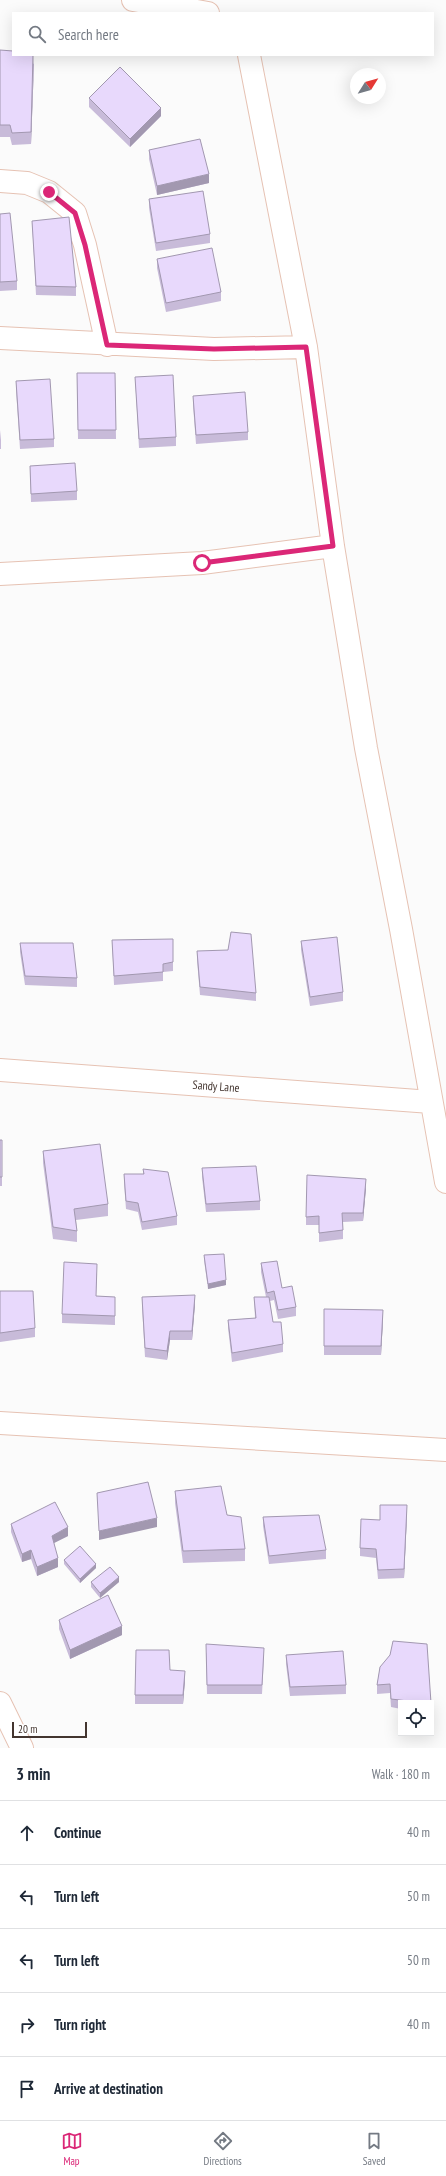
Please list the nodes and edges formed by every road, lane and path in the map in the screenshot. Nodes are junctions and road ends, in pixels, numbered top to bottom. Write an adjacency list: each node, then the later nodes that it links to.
1 (133, 0): 2 (street)
2 (202, 12)
3 (249, 56): 7 (street)
4 (0, 181): 6 (street)
5 (0, 338): 6 (street)
6 (107, 345): 7 (street)
7 (306, 347): 8 (street)
8 (333, 546): 9 (street); 11 (street)
9 (0, 574)
10 (0, 1070): 11 (street, Sandy Lane)
11 (432, 1102): 12 (street)
12 (446, 1182)
13 (0, 1423): 14 (street)
14 (446, 1450)
15 (0, 1703): 16 (street)
16 (22, 1748)

